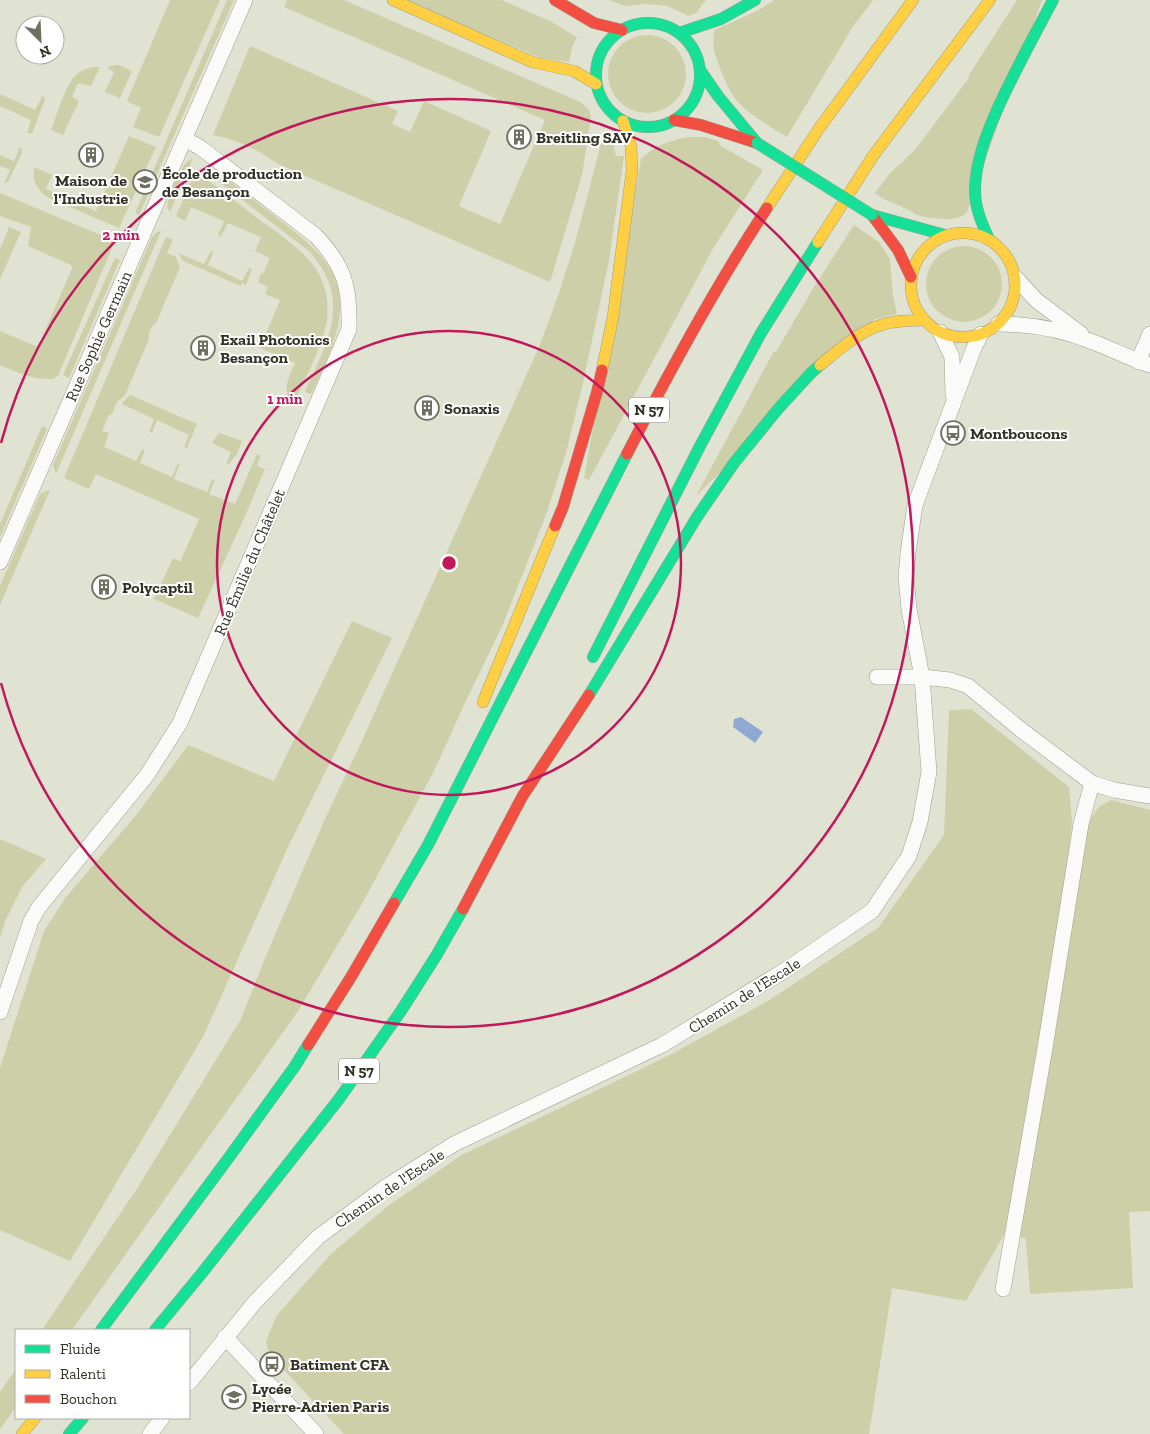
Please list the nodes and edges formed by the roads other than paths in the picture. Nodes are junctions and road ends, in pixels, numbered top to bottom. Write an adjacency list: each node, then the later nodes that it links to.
1 (245, 0): 14 (street, Rue Sophie Germain)
2 (393, 0): 11 (main road)
3 (555, 0): 8 (main road)
4 (756, 0): 9 (main road)
5 (913, 0): 39 (main road, N 57)
6 (990, 0): 30 (main road)
7 (1053, 0): 18 (main road)
8 (622, 30): 9 (main road); 11 (main road)
9 (679, 33): 10 (main road)
10 (700, 70): 12 (main road); 15 (main road)
11 (596, 84): 13 (main road)
12 (674, 120): 13 (main road); 15 (main road)
13 (623, 121): 34 (main road)
14 (185, 139): 29 (street, Rue Sophie Germain); 40 (street, Rue Émilie du Châtelet)
15 (757, 143): 16 (main road, bridge)
16 (872, 215): 17 (main road); 19 (main road)
17 (945, 235): 18 (main road); 19 (main road)
18 (989, 238): 20 (main road)
19 (911, 277): 21 (main road)
20 (1016, 278): 22 (main road); 26 (street)
21 (924, 320): 23 (main road); 37 (main road)
22 (998, 324): 24 (main road); 26 (street)
23 (940, 332): 24 (main road); 28 (street, Chemin de l'Escale)
24 (981, 334): 28 (street, Chemin de l'Escale)
25 (1150, 334): 27 (street)
26 (1090, 341): 27 (street)
27 (1145, 363)
28 (954, 401): 32 (street, Chemin de l'Escale)
29 (0, 562)
30 (590, 665)
31 (877, 677): 32 (street)
32 (922, 677): 36 (street); 44 (street, Chemin de l'Escale)
33 (572, 700): 37 (main road, N 57)
34 (478, 715)
35 (467, 743): 39 (main road)
36 (1092, 783): 38 (street); 41 (street)
37 (528, 788): 43 (main road, N 57)
38 (1150, 796)
39 (428, 845): 42 (main road, N 57)
40 (0, 1012)
41 (1003, 1289)
42 (102, 1329)
43 (156, 1329)
44 (225, 1337): 45 (street, Chemin de l'Escale); 52 (street)
45 (190, 1383)
46 (34, 1419): 49 (main road)
47 (82, 1419): 50 (main road)
48 (161, 1419): 51 (street)
49 (22, 1434)
50 (69, 1434)
51 (150, 1434)
52 (316, 1434)

